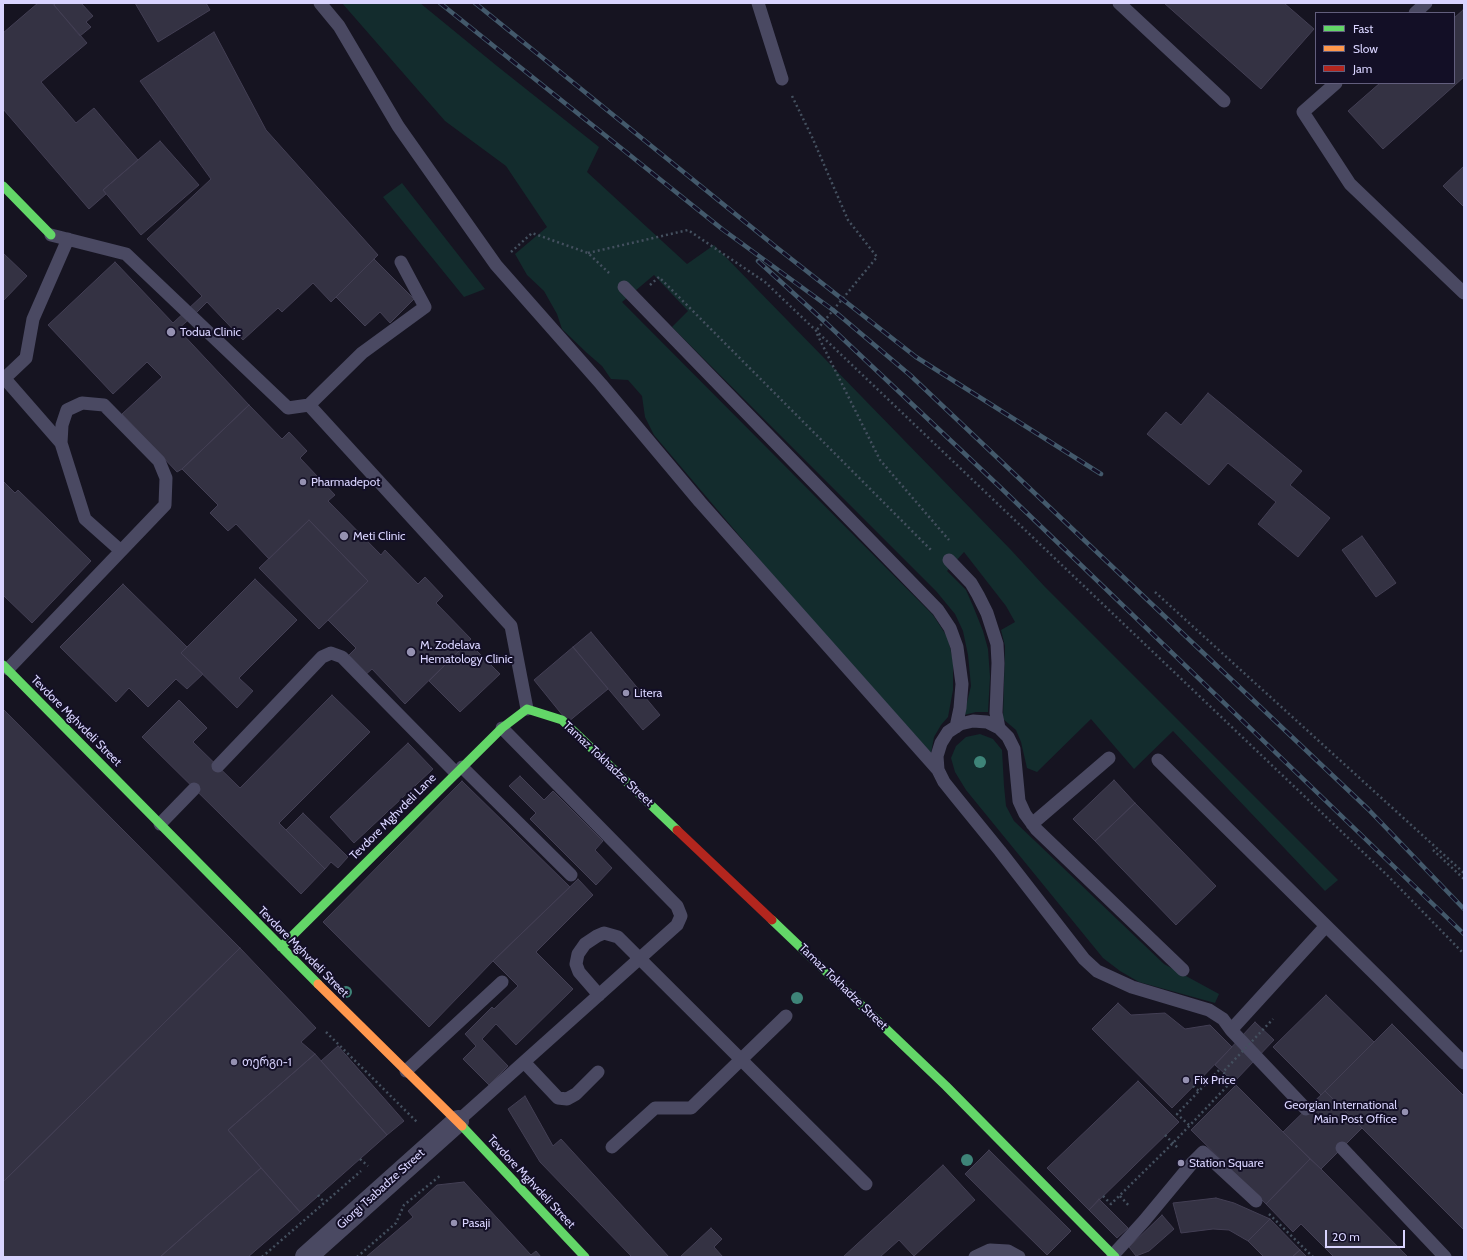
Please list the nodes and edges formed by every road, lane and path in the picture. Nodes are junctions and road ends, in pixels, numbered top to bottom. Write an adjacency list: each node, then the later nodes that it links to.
1 (320, 3): 14 (lane)
2 (758, 3): 6 (lane)
3 (1119, 3): 8 (lane)
4 (1426, 3): 5 (lane)
5 (1416, 12)
6 (782, 79): 18 (path)
7 (1335, 84): 17 (lane)
8 (1224, 101)
9 (3, 186): 10 (street)
10 (52, 235): 11 (lane)
11 (68, 239): 19 (lane); 20 (lane)
12 (588, 253): 14 (path); 16 (path); 18 (path)
13 (401, 262): 19 (lane)
14 (496, 266): 33 (lane)
15 (660, 277): 22 (path)
16 (624, 287): 26 (lane)
17 (1464, 293)
18 (816, 331): 22 (path); 43 (path)
19 (309, 405): 25 (lane)
20 (62, 443): 21 (lane); 21 (lane)
21 (121, 551): 24 (lane)
22 (949, 560): 28 (lane)
23 (1155, 592): 38 (path)
24 (5, 667): 35 (street, Tevdore Mghvdeli Street)
25 (527, 709): 27 (street, Tevdore Mghvdeli Lane); 77 (street, Tamaz Tokhadze Street)
26 (956, 727): 28 (lane); 33 (lane)
27 (502, 728): 32 (street, Tevdore Mghvdeli Lane); 44 (lane)
28 (999, 728): 36 (lane)
29 (1109, 758): 36 (lane)
30 (1158, 760): 41 (lane)
31 (218, 766): 32 (lane)
32 (459, 770): 39 (lane); 42 (street, Tevdore Mghvdeli Lane)
33 (938, 770): 50 (lane)
34 (194, 789): 35 (lane)
35 (160, 824): 42 (street, Tevdore Mghvdeli Street)
36 (1032, 824): 45 (lane)
37 (1433, 850): 40 (path)
38 (1464, 873)
39 (571, 875)
40 (1464, 879)
41 (1326, 926): 50 (lane); 54 (lane)
42 (281, 947): 56 (street, Tevdore Mghvdeli Street)
43 (1464, 954)
44 (640, 958): 47 (lane); 47 (lane); 52 (lane)
45 (1183, 970)
46 (502, 982): 56 (lane)
47 (599, 995): 53 (lane)
48 (786, 1016): 52 (lane)
49 (1273, 1019): 63 (path, bridge)
50 (1231, 1030): 60 (lane)
51 (326, 1032): 62 (path)
52 (742, 1060): 66 (lane); 72 (lane)
53 (524, 1062): 57 (lane); 61 (lane)
54 (1464, 1064)
55 (1220, 1069): 59 (path)
56 (406, 1071): 61 (street, Tevdore Mghvdeli Street)
57 (598, 1072)
58 (1193, 1086): 59 (path)
59 (1199, 1091): 63 (path)
60 (1306, 1110)
61 (458, 1121): 79 (street, Giorgi Tsabadze Street); 81 (street, Tevdore Mghvdeli Street)
62 (418, 1124)
63 (1191, 1124): 65 (path)
64 (1165, 1135): 65 (path)
65 (1173, 1143): 74 (path)
66 (612, 1147)
67 (1342, 1148): 85 (lane)
68 (360, 1159): 70 (path)
69 (374, 1161): 70 (path)
70 (368, 1166): 76 (path)
71 (441, 1175): 80 (path)
72 (866, 1184)
73 (318, 1195): 76 (path)
74 (1103, 1196)
75 (1256, 1201): 77 (lane); 84 (path)
76 (324, 1202): 78 (path)
77 (1114, 1256)
78 (262, 1257)
79 (306, 1257)
80 (357, 1257)
81 (585, 1257)
82 (975, 1257): 83 (lane)
83 (1019, 1257)
84 (1313, 1257)
85 (1445, 1257)

